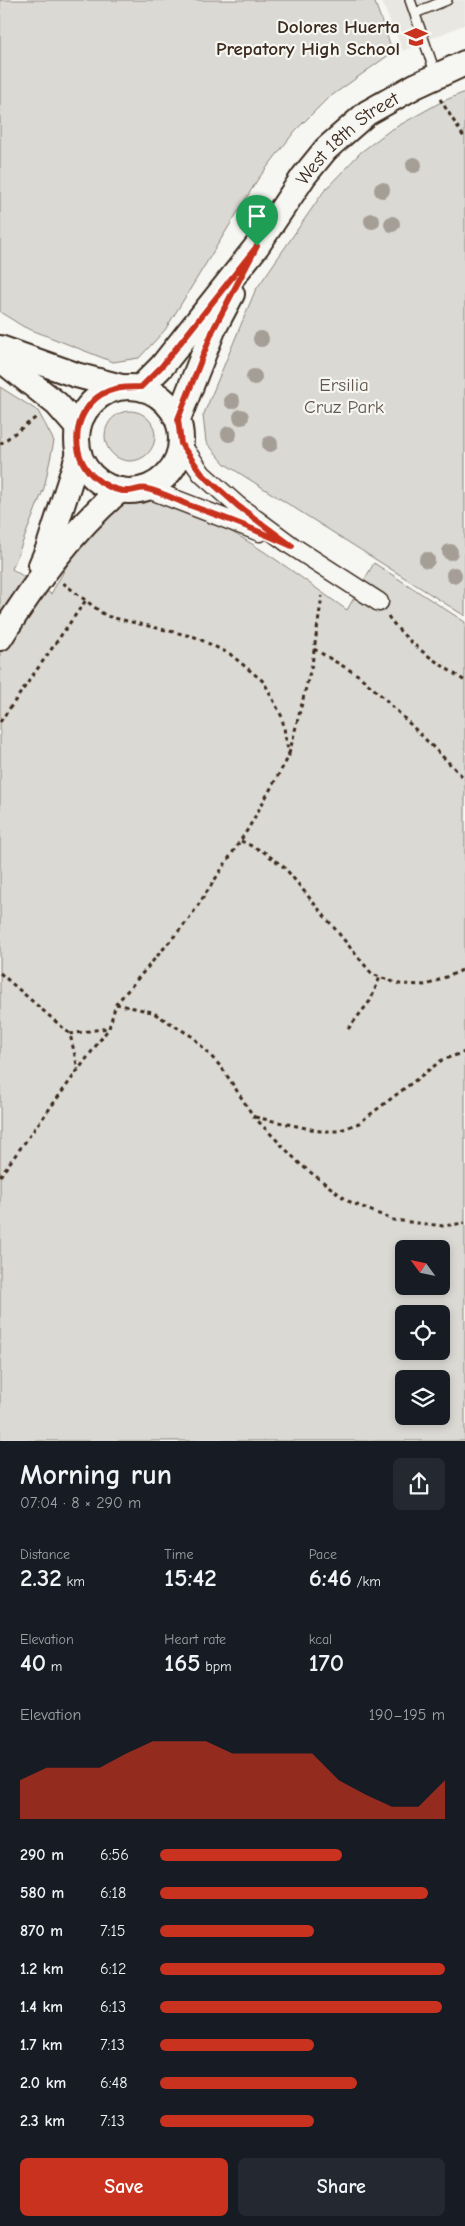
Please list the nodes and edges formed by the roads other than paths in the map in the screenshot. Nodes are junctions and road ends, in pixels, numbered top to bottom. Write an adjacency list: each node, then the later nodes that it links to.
1 (410, 0): 3 (lane)
2 (447, 0): 3 (lane)
3 (416, 13): 5 (lane)
4 (465, 63): 5 (street, West 18th Street)
5 (436, 76): 6 (street, West 18th Street)
6 (257, 246): 9 (street, West 18th Street); 10 (street, West 18th Street)
7 (0, 348): 9 (street)
8 (0, 359): 11 (street)
9 (131, 387): 10 (street); 11 (street)
10 (178, 419): 12 (street)
11 (78, 428): 13 (street)
12 (181, 444): 14 (street); 16 (street)
13 (79, 454): 15 (street); 17 (street)
14 (146, 488): 15 (street); 16 (street)
15 (120, 490): 17 (street)
16 (292, 546): 18 (street)
17 (29, 593): 19 (street)
18 (379, 602)
19 (0, 638)

